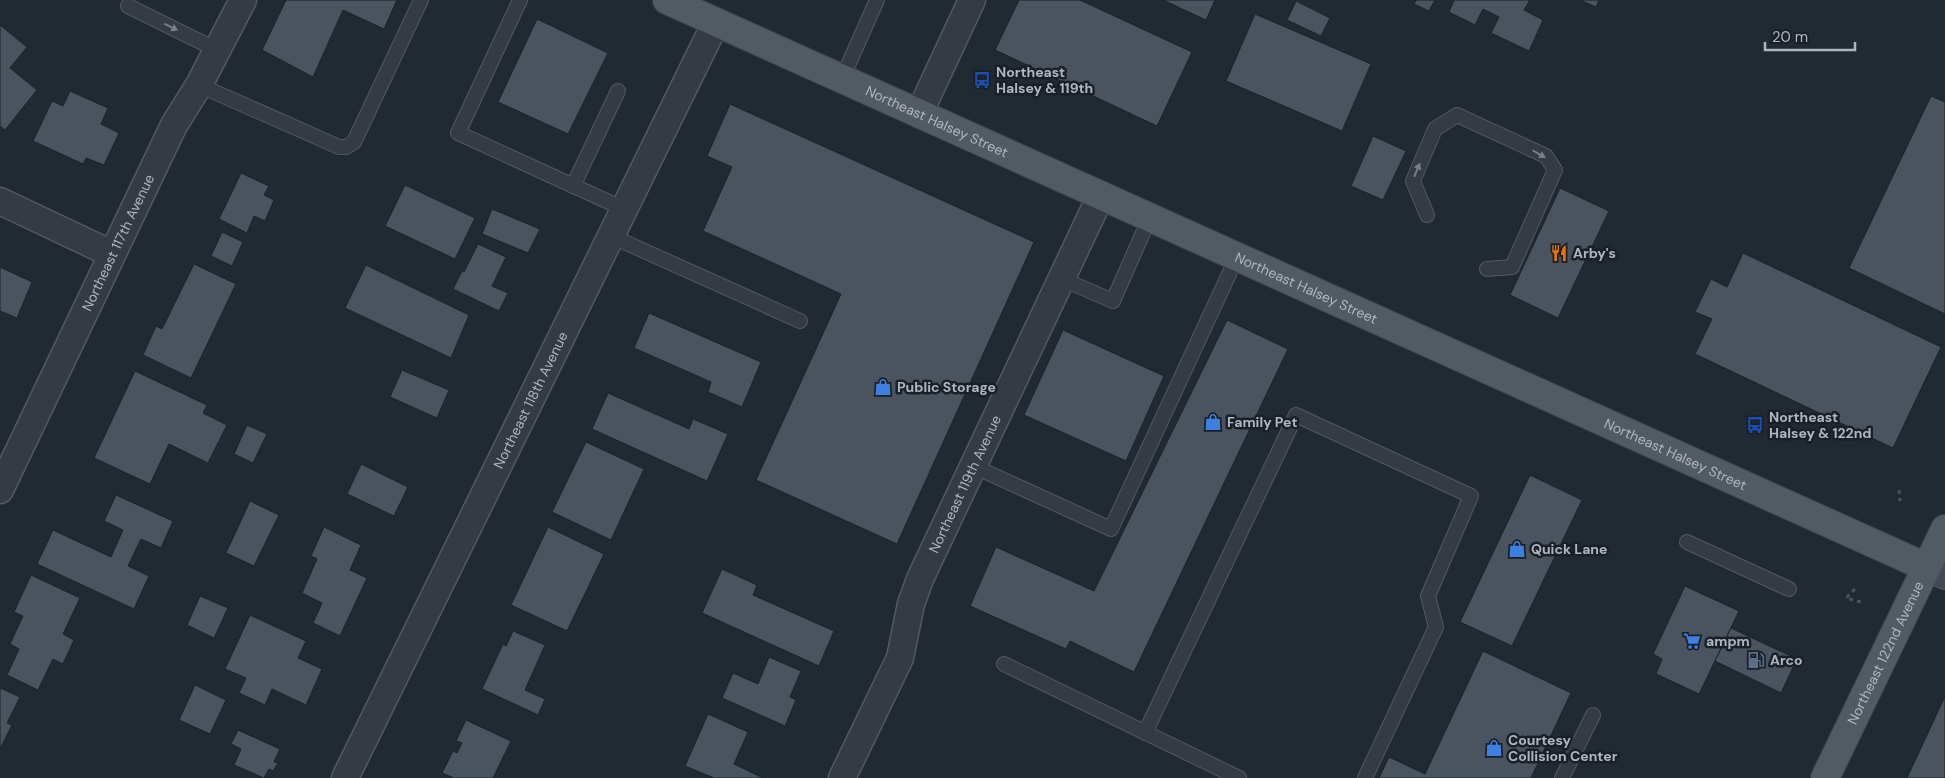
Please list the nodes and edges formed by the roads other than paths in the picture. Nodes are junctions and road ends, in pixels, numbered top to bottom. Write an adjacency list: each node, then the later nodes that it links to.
1 (243, 0): 9 (street, Northeast 117th Avenue)
2 (421, 0): 11 (lane)
3 (520, 0): 14 (lane)
4 (667, 0): 8 (main road, Northeast Halsey Street)
5 (876, 0): 10 (lane)
6 (972, 0): 13 (street)
7 (124, 2): 9 (lane, one-way to 9)
8 (716, 22): 10 (main road, Northeast Halsey Street); 17 (street, Northeast 118th Avenue)
9 (217, 50): 11 (street, Northeast 117th Avenue)
10 (842, 79): 13 (main road, Northeast Halsey Street)
11 (199, 85): 21 (street, Northeast 117th Avenue)
12 (618, 91): 14 (lane)
13 (919, 114): 15 (main road, Northeast Halsey Street)
14 (573, 186): 17 (lane)
15 (1101, 196): 19 (main road, Northeast Halsey Street); 24 (street, Northeast 119th Avenue)
16 (0, 201): 21 (street)
17 (624, 210): 20 (street, Northeast 118th Avenue)
18 (1427, 215): 23 (lane, one-way to 23)
19 (1150, 217): 22 (main road, Northeast Halsey Street); 24 (lane)
20 (611, 236): 25 (lane); 35 (street, Northeast 118th Avenue)
21 (112, 254): 27 (street, Northeast 117th Avenue)
22 (1238, 257): 26 (lane); 30 (main road, Northeast Halsey Street)
23 (1487, 269)
24 (1062, 279): 26 (street, Northeast 119th Avenue)
25 (800, 321)
26 (973, 466): 36 (street, Northeast 119th Avenue)
27 (0, 490)
28 (1945, 529): 30 (main road, Northeast 122nd Avenue)
29 (1687, 542): 31 (lane)
30 (1936, 571): 40 (main road, Northeast 122nd Avenue)
31 (1789, 589)
32 (1004, 664): 34 (lane)
33 (1593, 715): 39 (lane)
34 (1145, 733): 37 (lane); 38 (lane)
35 (346, 778)
36 (842, 778)
37 (1237, 778)
38 (1366, 778)
39 (1562, 778)
40 (1825, 778)

